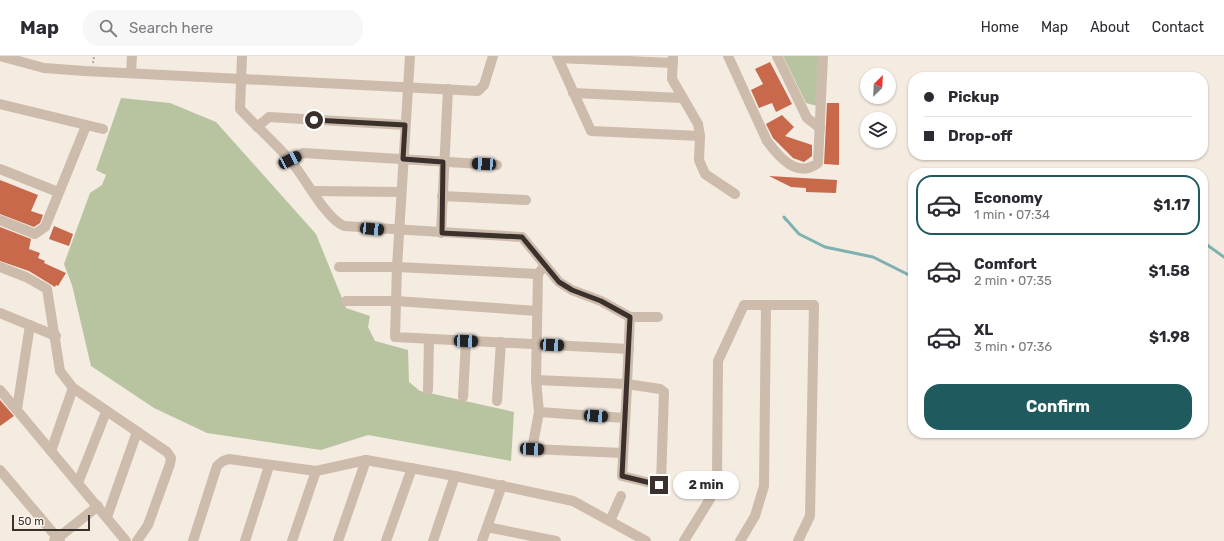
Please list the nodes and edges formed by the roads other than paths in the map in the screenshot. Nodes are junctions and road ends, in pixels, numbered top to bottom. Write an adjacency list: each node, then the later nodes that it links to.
1 (0, 56): 11 (street)
2 (132, 56): 11 (street)
3 (242, 56): 12 (street)
4 (410, 56): 13 (street)
5 (493, 56): 14 (street)
6 (728, 56): 21 (street)
7 (777, 56): 21 (street)
8 (823, 56): 21 (street)
9 (557, 57): 10 (street); 15 (street)
10 (673, 59): 16 (street)
11 (131, 73): 12 (street)
12 (241, 79): 13 (street); 20 (street)
13 (408, 88): 14 (street); 18 (street)
14 (448, 90): 26 (street)
15 (573, 93): 16 (street); 23 (street)
16 (682, 98): 23 (street)
17 (0, 104): 19 (street)
18 (405, 125): 20 (street); 24 (street)
19 (86, 126): 22 (street); 30 (street)
20 (257, 127): 25 (street)
21 (820, 128)
22 (103, 129)
23 (700, 136): 32 (street)
24 (403, 159): 25 (street); 26 (street); 31 (street)
25 (290, 160): 29 (street)
26 (443, 162): 27 (street); 33 (street)
27 (497, 165)
28 (0, 169): 30 (street)
29 (313, 191): 31 (street); 36 (street)
30 (58, 192): 35 (street)
31 (401, 192): 36 (street)
32 (735, 194)
33 (442, 196): 34 (street); 37 (street)
34 (526, 200)
35 (0, 220)
36 (399, 231): 37 (street); 41 (street)
37 (442, 233): 38 (street)
38 (545, 265): 42 (street); 48 (street)
39 (0, 267): 51 (street)
40 (339, 267): 41 (street)
41 (397, 267): 42 (street); 44 (street)
42 (538, 274): 46 (street)
43 (346, 301): 44 (street)
44 (396, 301): 46 (street); 52 (street)
45 (766, 305): 97 (street); 98 (street); 99 (street)
46 (537, 311): 55 (street)
47 (0, 313): 50 (street)
48 (630, 317): 49 (street); 56 (street)
49 (658, 317)
50 (30, 326): 51 (street); 64 (street)
51 (56, 336): 59 (street)
52 (429, 339): 53 (street); 61 (street)
53 (466, 341): 54 (street); 62 (street)
54 (501, 342): 55 (street); 63 (street)
55 (536, 344): 56 (street); 57 (street)
56 (629, 349): 58 (street)
57 (536, 380): 58 (street); 66 (street)
58 (627, 384): 67 (street); 70 (street)
59 (73, 388): 65 (street); 69 (street)
60 (0, 390): 64 (street)
61 (428, 390)
62 (463, 397)
63 (497, 401)
64 (17, 409): 69 (street)
65 (106, 412): 68 (street); 77 (street)
66 (539, 412): 67 (street); 70 (street)
67 (625, 418): 70 (street)
68 (137, 432): 81 (street); 87 (street)
69 (51, 451): 77 (street)
70 (623, 453)
71 (366, 460): 73 (street); 75 (street); 91 (street)
72 (269, 466): 75 (street); 88 (street); 89 (street)
73 (412, 468): 76 (street); 92 (street)
74 (0, 470): 85 (street)
75 (316, 471): 90 (street)
76 (456, 476): 78 (street); 93 (street)
77 (78, 483): 80 (street)
78 (502, 485): 82 (street); 83 (street)
79 (621, 496): 82 (street)
80 (98, 506): 81 (street); 85 (street)
81 (107, 517): 86 (street)
82 (610, 520): 96 (street)
83 (487, 528): 84 (street); 94 (street)
84 (534, 539): 95 (street)
85 (57, 540)
86 (126, 541)
87 (137, 541)
88 (193, 541)
89 (246, 541)
90 (292, 541)
91 (338, 541)
92 (386, 541)
93 (433, 541)
94 (482, 541)
95 (556, 541)
96 (646, 541)
97 (684, 541)
98 (740, 541)
99 (798, 541)

